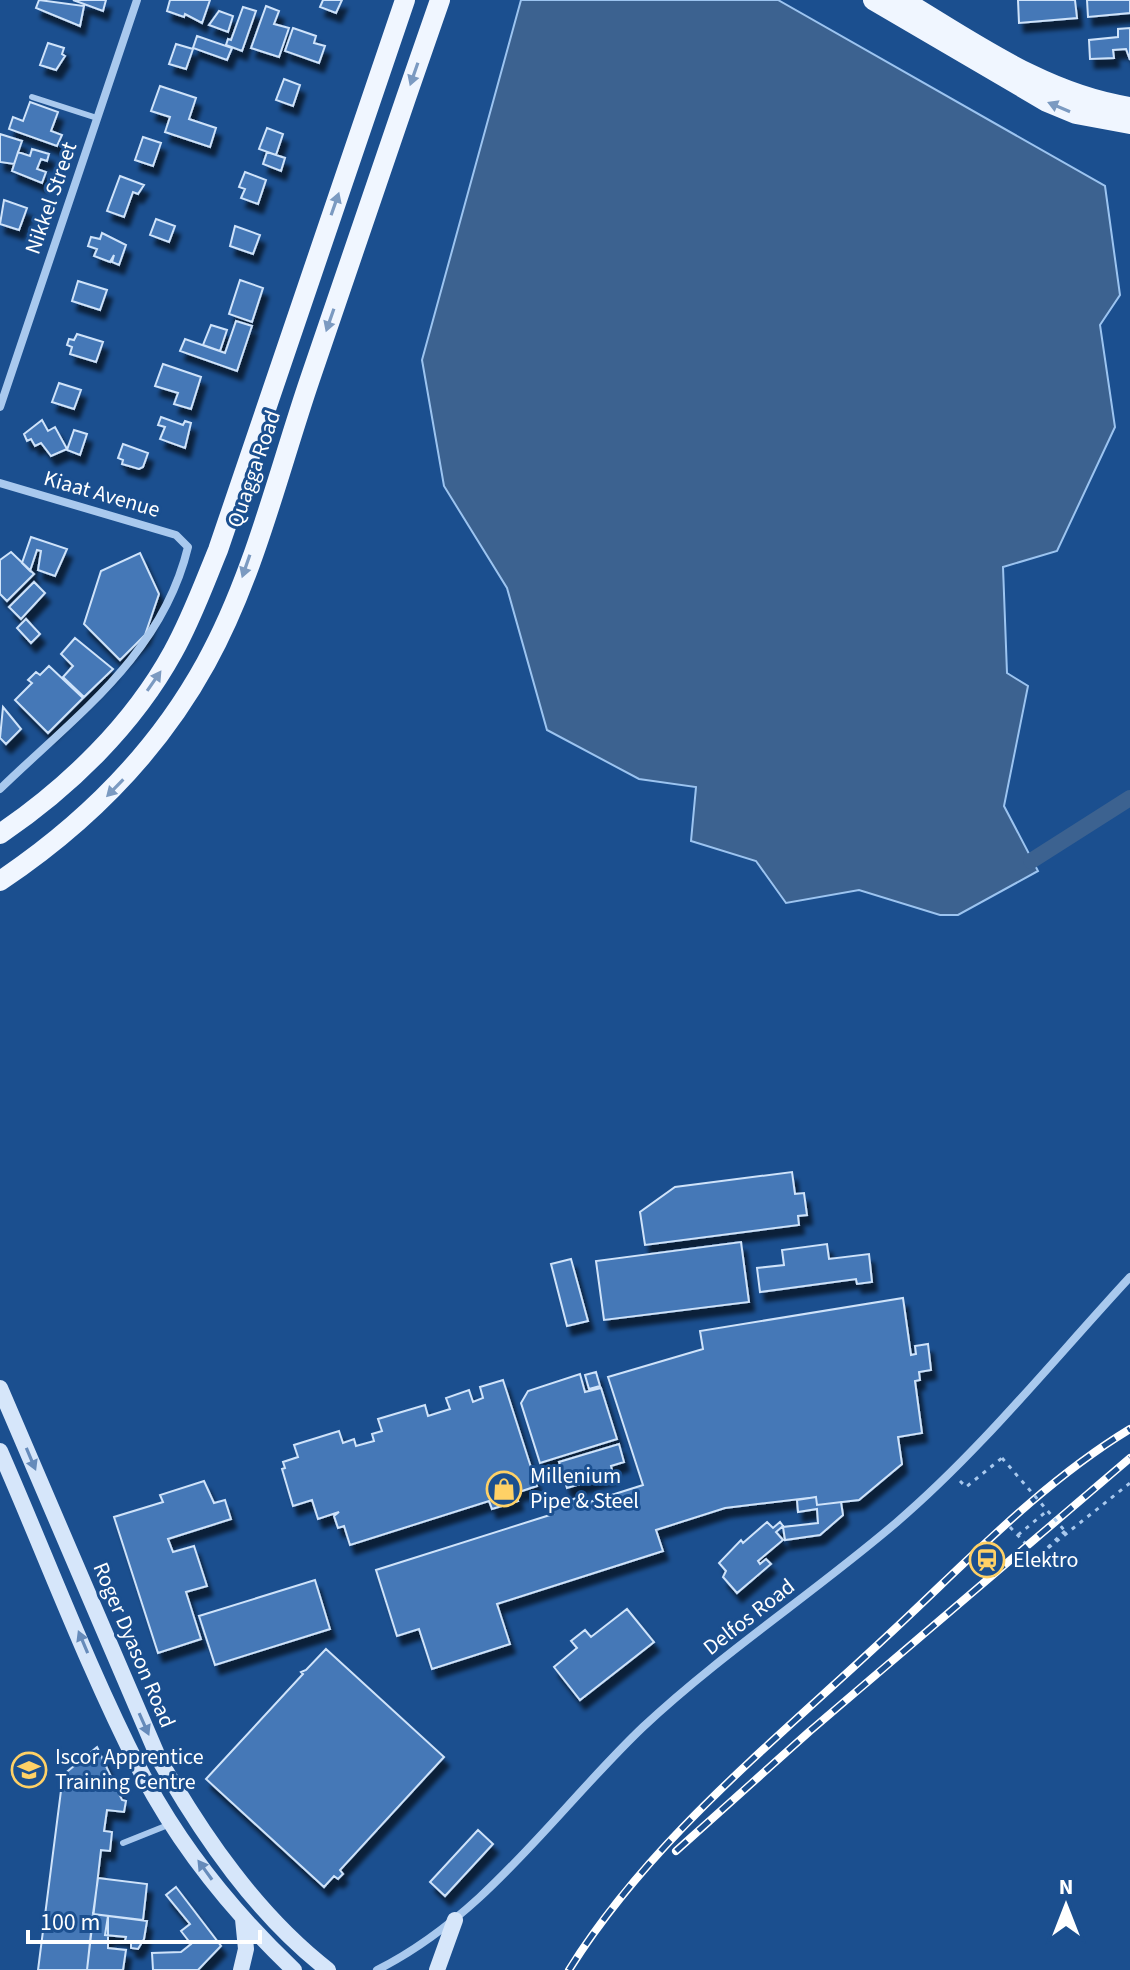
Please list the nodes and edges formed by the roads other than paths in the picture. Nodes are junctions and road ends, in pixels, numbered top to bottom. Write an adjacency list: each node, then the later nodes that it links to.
1 (137, 0): 8 (street, Nikkel Street)
2 (405, 0): 13 (main road, Quagga Road, one-way to 2)
3 (440, 0): 14 (main road, Quagga Road, one-way to 14)
4 (873, 0): 9 (main road, one-way to 4)
5 (903, 0): 7 (main road)
6 (32, 97): 8 (lane)
7 (1130, 107)
8 (97, 118): 10 (street, Nikkel Street)
9 (1130, 124)
10 (0, 407)
11 (0, 483): 12 (street, Kiaat Avenue)
12 (0, 789)
13 (0, 834)
14 (0, 881)
15 (1130, 1277): 21 (street, Delfos Road)
16 (0, 1388): 24 (main road, Roger Dyason Road, one-way to 24)
17 (0, 1451): 18 (main road, Roger Dyason Road, one-way to 17)
18 (172, 1823): 19 (lane); 20 (main road, Roger Dyason Road, one-way to 18)
19 (123, 1843)
20 (243, 1919): 22 (main road); 23 (main road, Roger Dyason Road)
21 (455, 1920): 25 (street, Delfos Road); 26 (main road)
22 (241, 1970)
23 (294, 1970)
24 (328, 1970)
25 (377, 1970)
26 (437, 1970)

